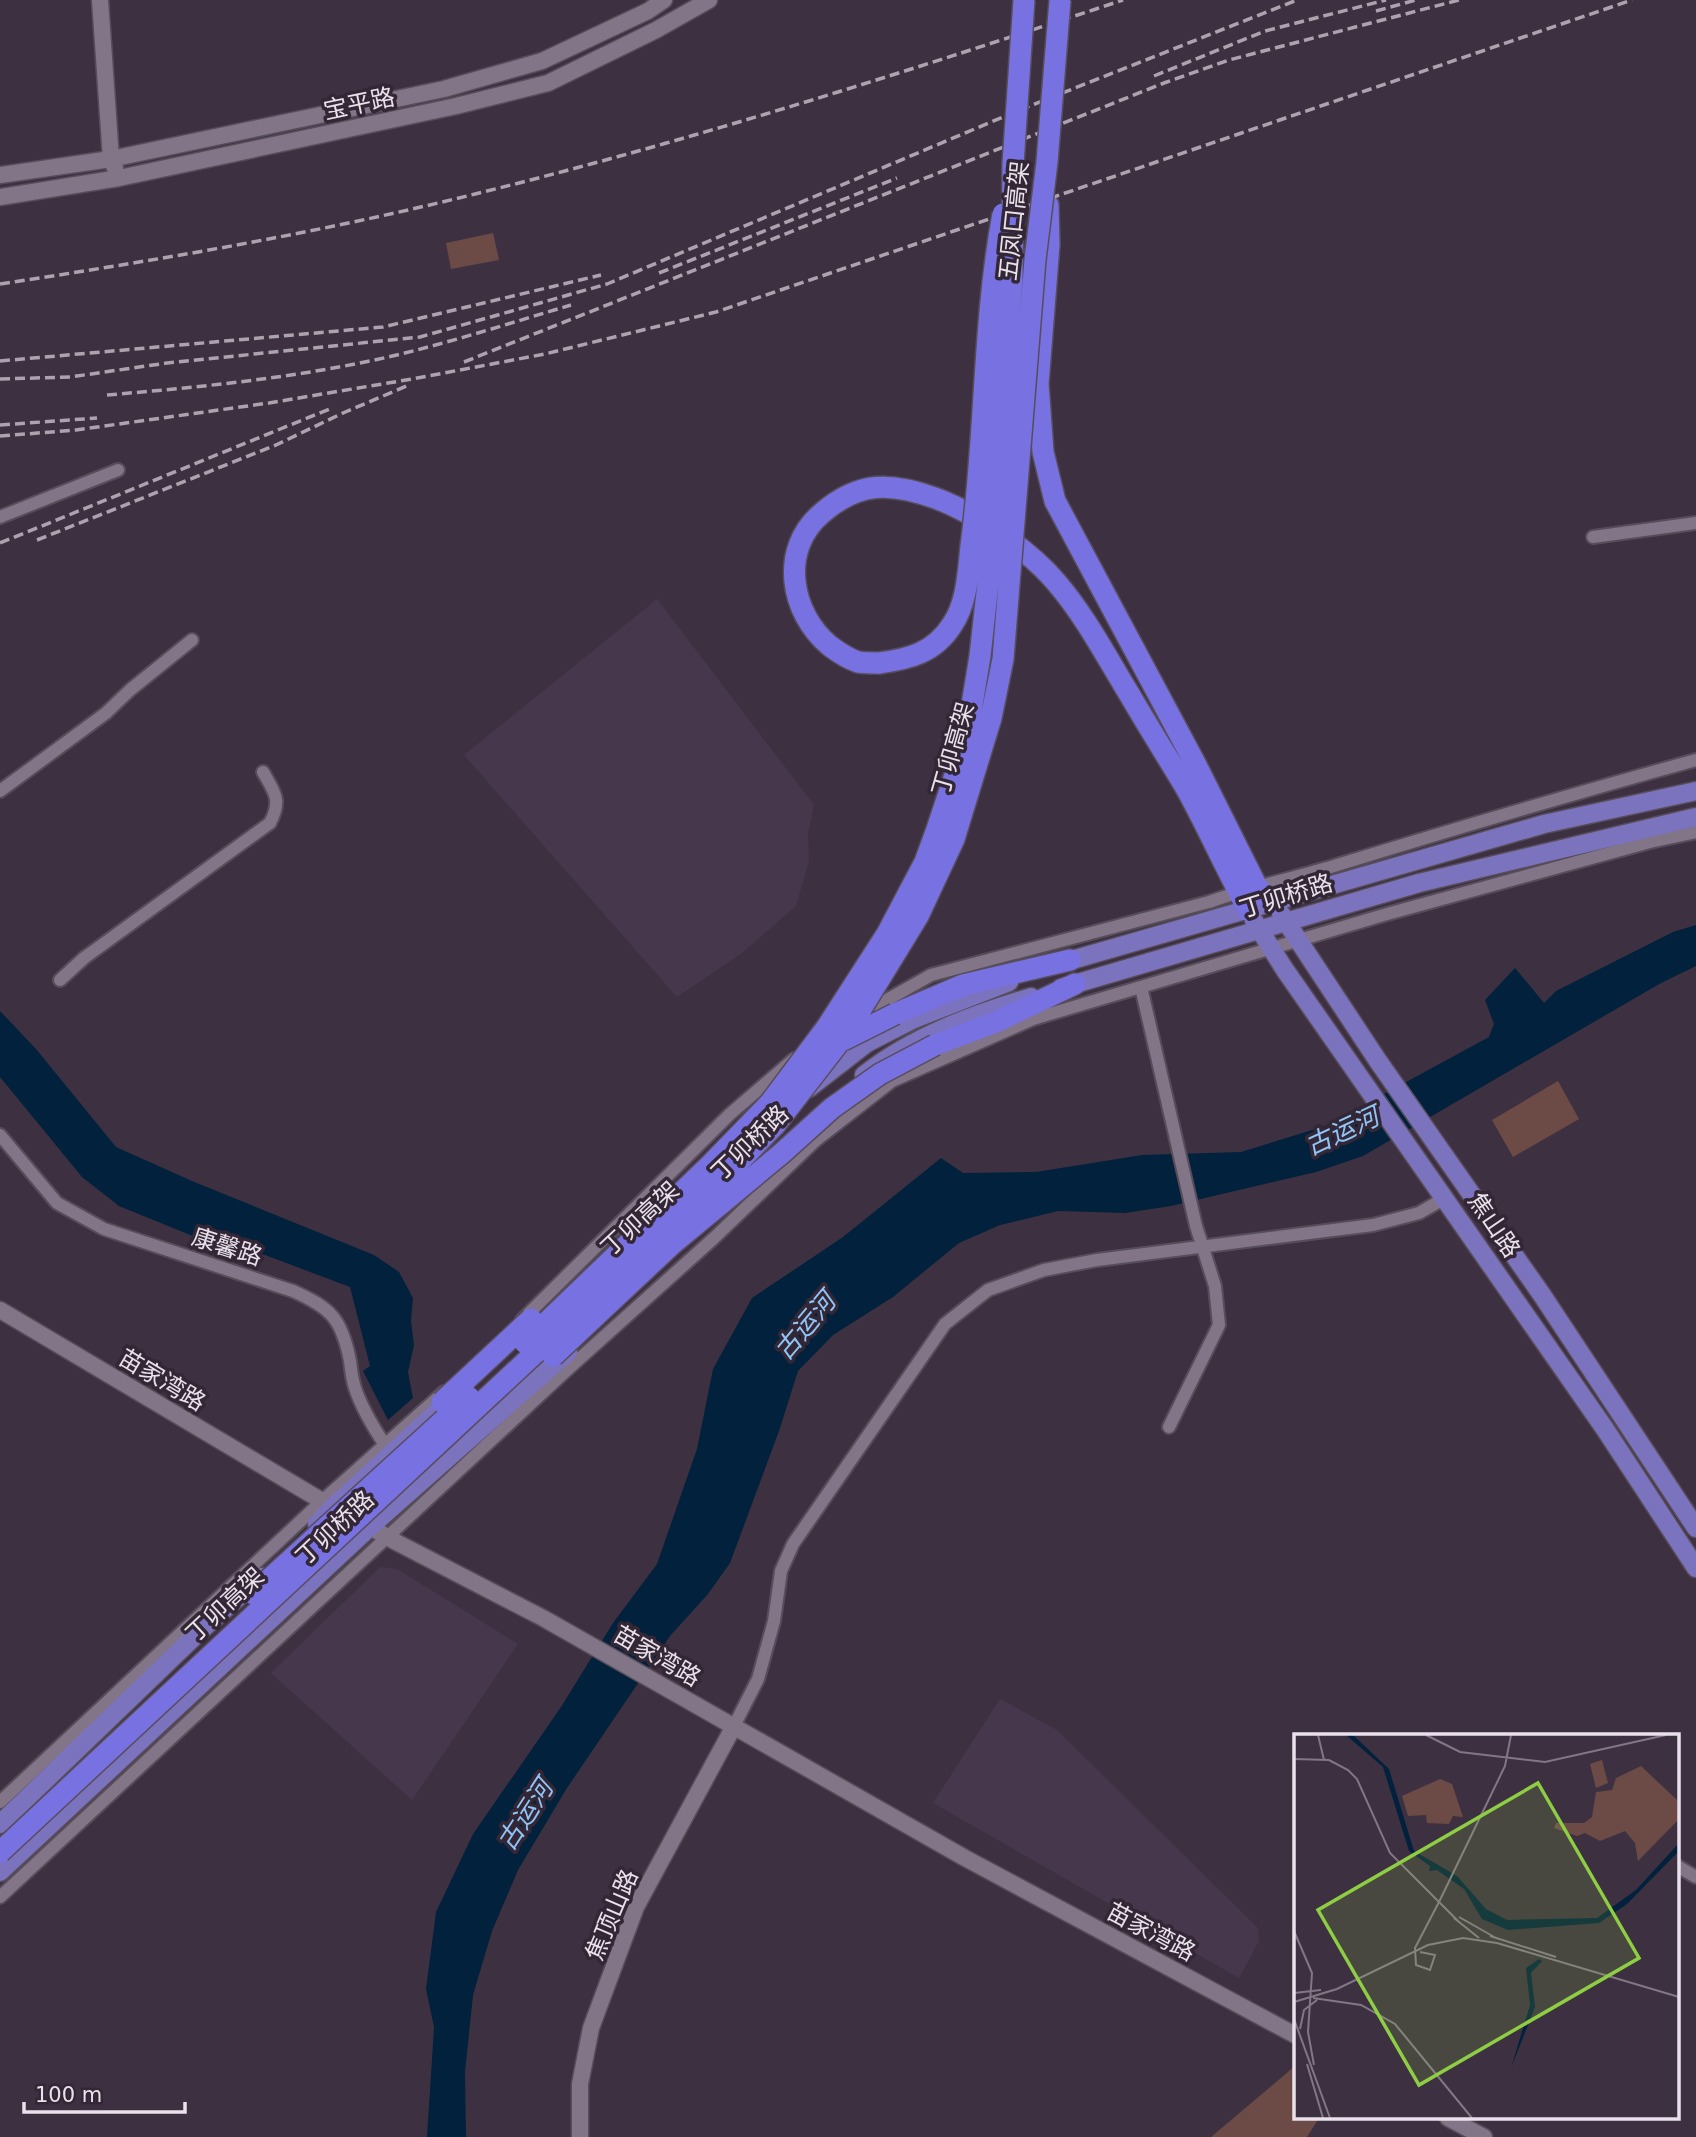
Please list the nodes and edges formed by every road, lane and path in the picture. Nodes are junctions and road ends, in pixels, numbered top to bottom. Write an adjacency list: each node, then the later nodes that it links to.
1 (100, 0): 6 (street)
2 (664, 0): 6 (street, 宝平路)
3 (709, 0): 10 (street, 宝平路)
4 (1024, 0): 8 (highway, 五凤口高架, bridge)
5 (1060, 0): 7 (highway, 五凤口高架, bridge)
6 (111, 159): 9 (street, 宝平路); 10 (street)
7 (1047, 162): 12 (highway, 五凤口高架, bridge); 24 (highway, bridge)
8 (1013, 164): 12 (highway, 五凤口高架, bridge); 24 (highway, bridge)
9 (0, 175)
10 (119, 178): 11 (street, 宝平路)
11 (0, 198)
12 (1011, 445): 34 (highway, 丁卯高架, bridge)
13 (118, 470): 14 (street)
14 (0, 517)
15 (1696, 523): 16 (street)
16 (1593, 537)
17 (192, 640): 20 (street)
18 (1696, 760): 24 (street)
19 (263, 772): 30 (street)
20 (0, 791)
21 (1696, 791): 25 (main road, 丁卯桥路)
22 (1696, 817): 25 (main road, 丁卯桥路)
23 (1696, 832): 27 (street)
24 (1248, 889): 25 (highway); 26 (highway); 39 (street)
25 (1280, 912): 26 (main road, 丁卯桥路); 27 (main road, 焦山路)
26 (1254, 920): 28 (main road, 焦山路); 29 (main road, 丁卯桥路); 31 (main road, 丁卯桥路)
27 (1297, 940): 28 (street); 43 (main road, 焦山路)
28 (1271, 948): 32 (street); 35 (main road, 焦山路)
29 (1070, 960): 41 (main road, 丁卯桥路); 44 (highway, bridge)
30 (60, 981)
31 (1075, 984): 40 (highway, bridge); 42 (main road, 丁卯桥路)
32 (1140, 987): 36 (street); 45 (street)
33 (0, 1135): 39 (street, 康馨路)
34 (717, 1170): 40 (highway, 丁卯高架, bridge); 44 (highway, 丁卯高架, bridge)
35 (1445, 1198): 36 (street); 46 (main road, 焦山路)
36 (1203, 1247): 38 (street); 47 (street)
37 (0, 1310): 41 (street, 苗家湾路)
38 (1169, 1427)
39 (385, 1445): 41 (street)
40 (428, 1455): 51 (highway, 丁卯高架, bridge)
41 (328, 1503): 42 (street, 苗家湾路); 48 (street); 49 (main road, 丁卯桥路)
42 (371, 1526): 45 (street, 苗家湾路); 53 (main road, 丁卯桥路)
43 (1696, 1528)
44 (316, 1535): 50 (highway, 丁卯高架, bridge)
45 (388, 1537): 47 (street, 苗家湾路); 55 (street)
46 (1696, 1568)
47 (734, 1726): 56 (street, 苗家湾路); 58 (street, 焦顶山路)
48 (0, 1802)
49 (0, 1824)
50 (0, 1835)
51 (0, 1852)
52 (1678, 1867): 54 (street)
53 (0, 1872)
54 (1696, 1877)
55 (0, 1896)
56 (1294, 2034)
57 (1452, 2120): 59 (street)
58 (580, 2137)
59 (1484, 2137)

